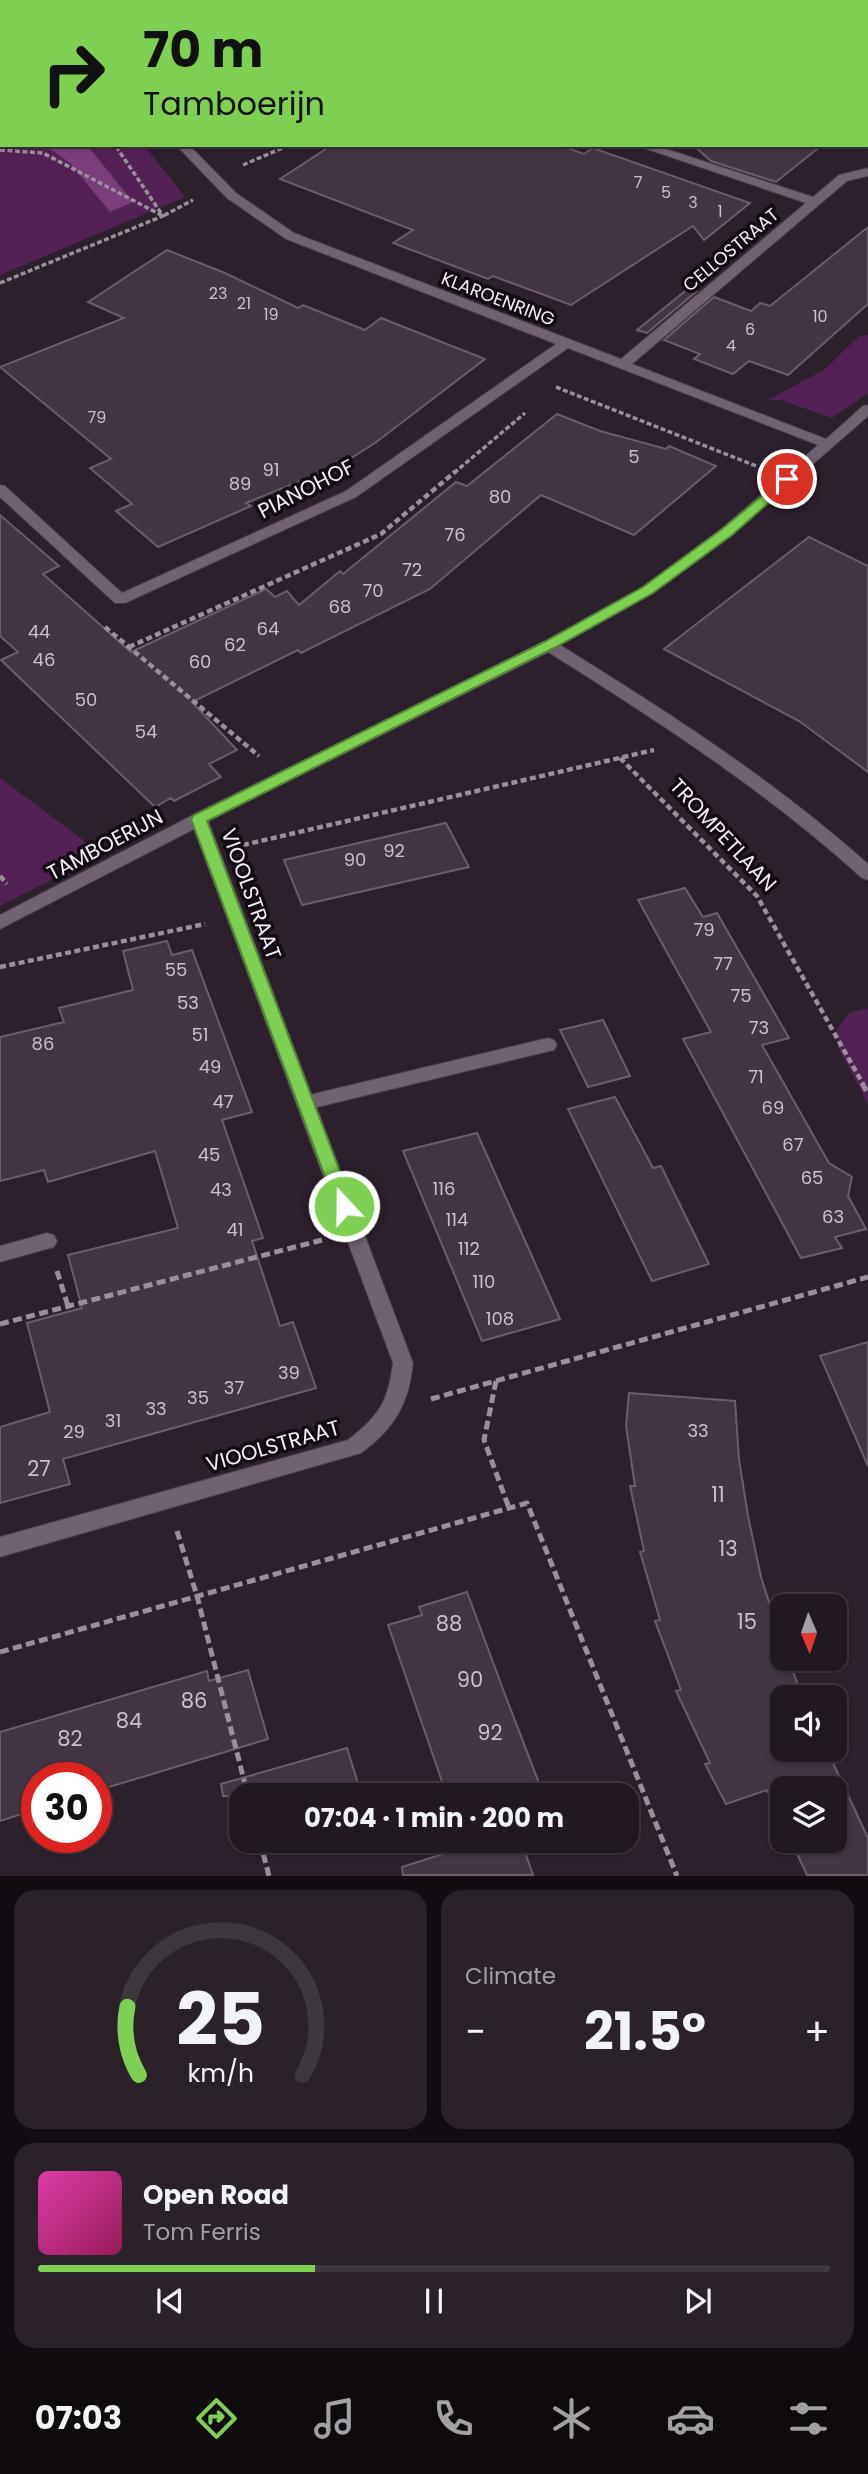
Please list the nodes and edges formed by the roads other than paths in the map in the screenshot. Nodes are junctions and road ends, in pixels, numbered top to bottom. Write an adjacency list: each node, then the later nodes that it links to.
1 (184, 147): 5 (street, KLAROENRING)
2 (647, 147): 4 (street)
3 (868, 172): 4 (street, CELLOSTRAAT)
4 (814, 202): 6 (street, CELLOSTRAAT)
5 (565, 344): 6 (street, KLAROENRING); 9 (street, PIANOHOF)
6 (622, 365): 8 (street, KLAROENRING)
7 (868, 409): 8 (street, TAMBOERIJN)
8 (827, 444): 10 (street, TAMBOERIJN)
9 (0, 489)
10 (549, 645): 11 (street, TAMBOERIJN); 12 (street)
11 (199, 819): 13 (street, TAMBOERIJN); 15 (street, VIOOLSTRAAT)
12 (868, 874)
13 (0, 923)
14 (548, 1045): 15 (street)
15 (305, 1103): 18 (street, VIOOLSTRAAT)
16 (47, 1241): 17 (street)
17 (0, 1254)
18 (0, 1547)

